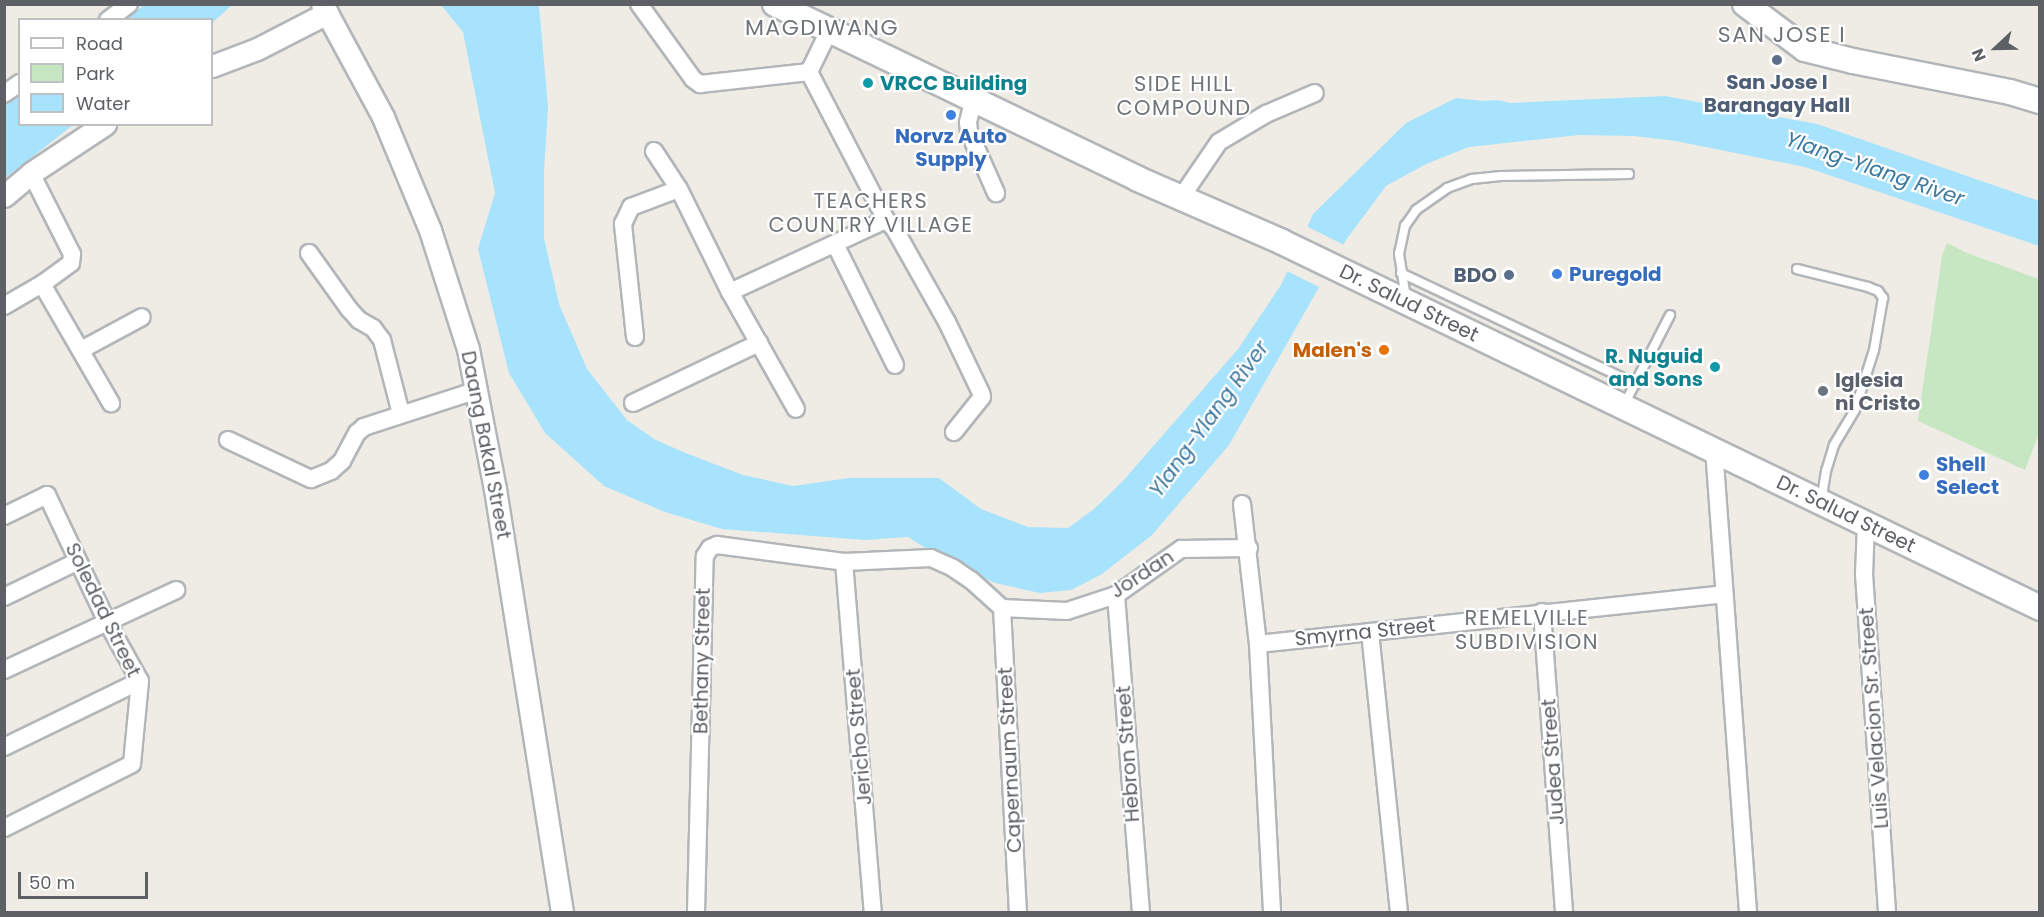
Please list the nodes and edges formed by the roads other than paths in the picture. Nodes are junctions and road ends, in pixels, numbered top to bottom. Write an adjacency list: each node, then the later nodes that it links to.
1 (129, 4): 6 (street)
2 (639, 4): 9 (street)
3 (775, 4): 7 (main road, Dr. Salud Street)
4 (1745, 4): 13 (main road)
5 (325, 9): 8 (street); 39 (street, Daang Bakal Street)
6 (111, 18)
7 (829, 32): 9 (street); 14 (main road, Dr. Salud Street)
8 (213, 66)
9 (809, 72): 23 (street)
10 (18, 84): 12 (street)
11 (1315, 93): 22 (street)
12 (4, 94)
13 (2040, 100)
14 (973, 102): 20 (street); 22 (main road, Dr. Salud Street)
15 (102, 126): 17 (street)
16 (654, 151): 19 (street)
17 (31, 173): 21 (street); 28 (street)
18 (1629, 174): 27 (lane)
19 (679, 189): 29 (street); 34 (street)
20 (996, 193)
21 (4, 196)
22 (1180, 199): 30 (main road, Dr. Salud Street)
23 (886, 220): 24 (street); 45 (street)
24 (835, 244): 29 (street); 37 (street)
25 (309, 253): 44 (street)
26 (1797, 269): 48 (lane)
27 (1401, 273): 30 (lane); 38 (lane)
28 (42, 284): 31 (street); 36 (street)
29 (730, 292): 35 (street)
30 (1407, 302): 42 (main road, Dr. Salud Street)
31 (4, 306)
32 (1670, 315): 38 (lane)
33 (142, 317): 36 (street)
34 (635, 337)
35 (759, 343): 41 (street); 43 (street)
36 (81, 350): 40 (street)
37 (895, 365)
38 (1636, 384): 42 (lane)
39 (478, 390): 44 (street); 69 (street, Daang Bakal Street)
40 (111, 403)
41 (633, 404)
42 (1624, 405): 47 (main road, Dr. Salud Street)
43 (796, 409)
44 (401, 414): 46 (street)
45 (954, 432)
46 (228, 440)
47 (1714, 449): 48 (main road, Dr. Salud Street); 57 (street)
48 (1821, 501): 51 (main road, Dr. Salud Street)
49 (1242, 504): 52 (street)
50 (4, 516): 53 (street, Soledad Street)
51 (1866, 523): 60 (main road, Dr. Salud Street); 78 (street, Luis Velacion Sr. Street)
52 (1249, 548): 56 (street, Jordan); 64 (street)
53 (78, 561): 58 (street); 62 (street, Soledad Street)
54 (844, 561): 59 (street, Bethany Street); 70 (street, Bethany Street); 71 (street, Jericho Street)
55 (176, 590): 62 (street)
56 (1116, 594): 59 (street, Jordan); 73 (street, Hebron Street)
57 (1723, 594): 61 (street, Smyrna Street); 77 (street)
58 (4, 597)
59 (1002, 608): 72 (street, Capernaum Street)
60 (2040, 608)
61 (1542, 612): 63 (street, Smyrna Street); 76 (street, Judea Street)
62 (106, 620): 65 (street); 66 (street, Soledad Street)
63 (1370, 632): 64 (street, Smyrna Street); 75 (street)
64 (1258, 644): 74 (street)
65 (4, 670)
66 (140, 681): 67 (street); 68 (street, Soledad Street)
67 (4, 747)
68 (4, 828)
69 (562, 912)
70 (696, 912)
71 (873, 912)
72 (1018, 912)
73 (1141, 912)
74 (1272, 912)
75 (1399, 912)
76 (1564, 912)
77 (1748, 912)
78 (1887, 912)

